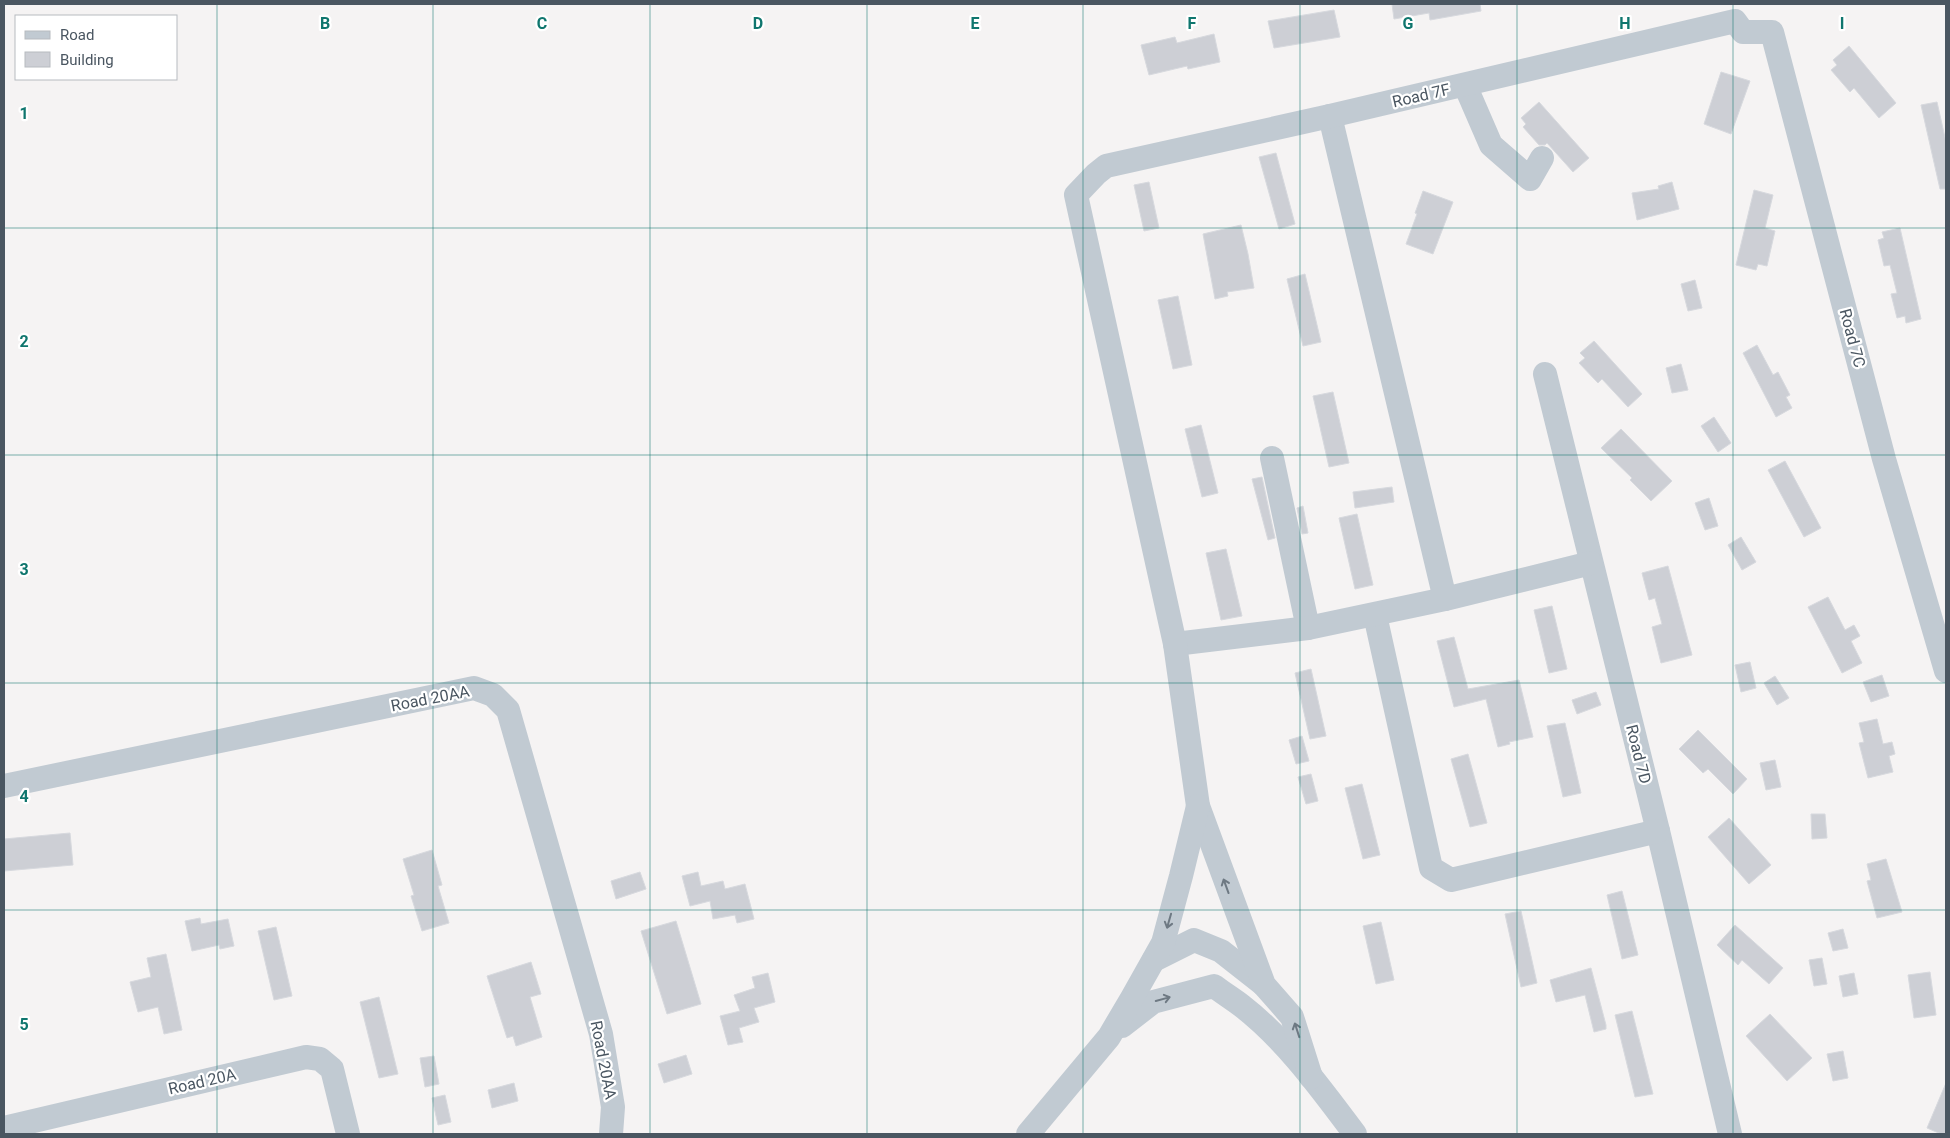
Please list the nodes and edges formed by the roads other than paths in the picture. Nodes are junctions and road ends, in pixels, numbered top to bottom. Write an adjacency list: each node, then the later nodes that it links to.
1 (1743, 32): 2 (street, Road 7F); 12 (street, Road 7C)
2 (1465, 85): 3 (street, Road 7F); 4 (street)
3 (1330, 116): 8 (street); 11 (street, Road 7F)
4 (1542, 158)
5 (1545, 374): 7 (street, Road 7D)
6 (1272, 458): 10 (street)
7 (1591, 563): 8 (street); 15 (street, Road 7D)
8 (1445, 599): 9 (street)
9 (1375, 615): 10 (street); 15 (street)
10 (1308, 628): 11 (street)
11 (1175, 644): 14 (street)
12 (1946, 671)
13 (4, 786): 22 (street, Road 20AA)
14 (1198, 806): 16 (street, one-way to 16); 17 (street, one-way to 14)
15 (1658, 831): 25 (street, Road 7D)
16 (1154, 960): 17 (street); 18 (street)
17 (1264, 985): 19 (street, one-way to 17)
18 (1109, 1037): 19 (street, one-way to 19); 23 (street)
19 (1311, 1077): 24 (street)
20 (4, 1128): 21 (street, Road 20A)
21 (348, 1134)
22 (611, 1134)
23 (1028, 1134)
24 (1355, 1134)
25 (1730, 1134)

